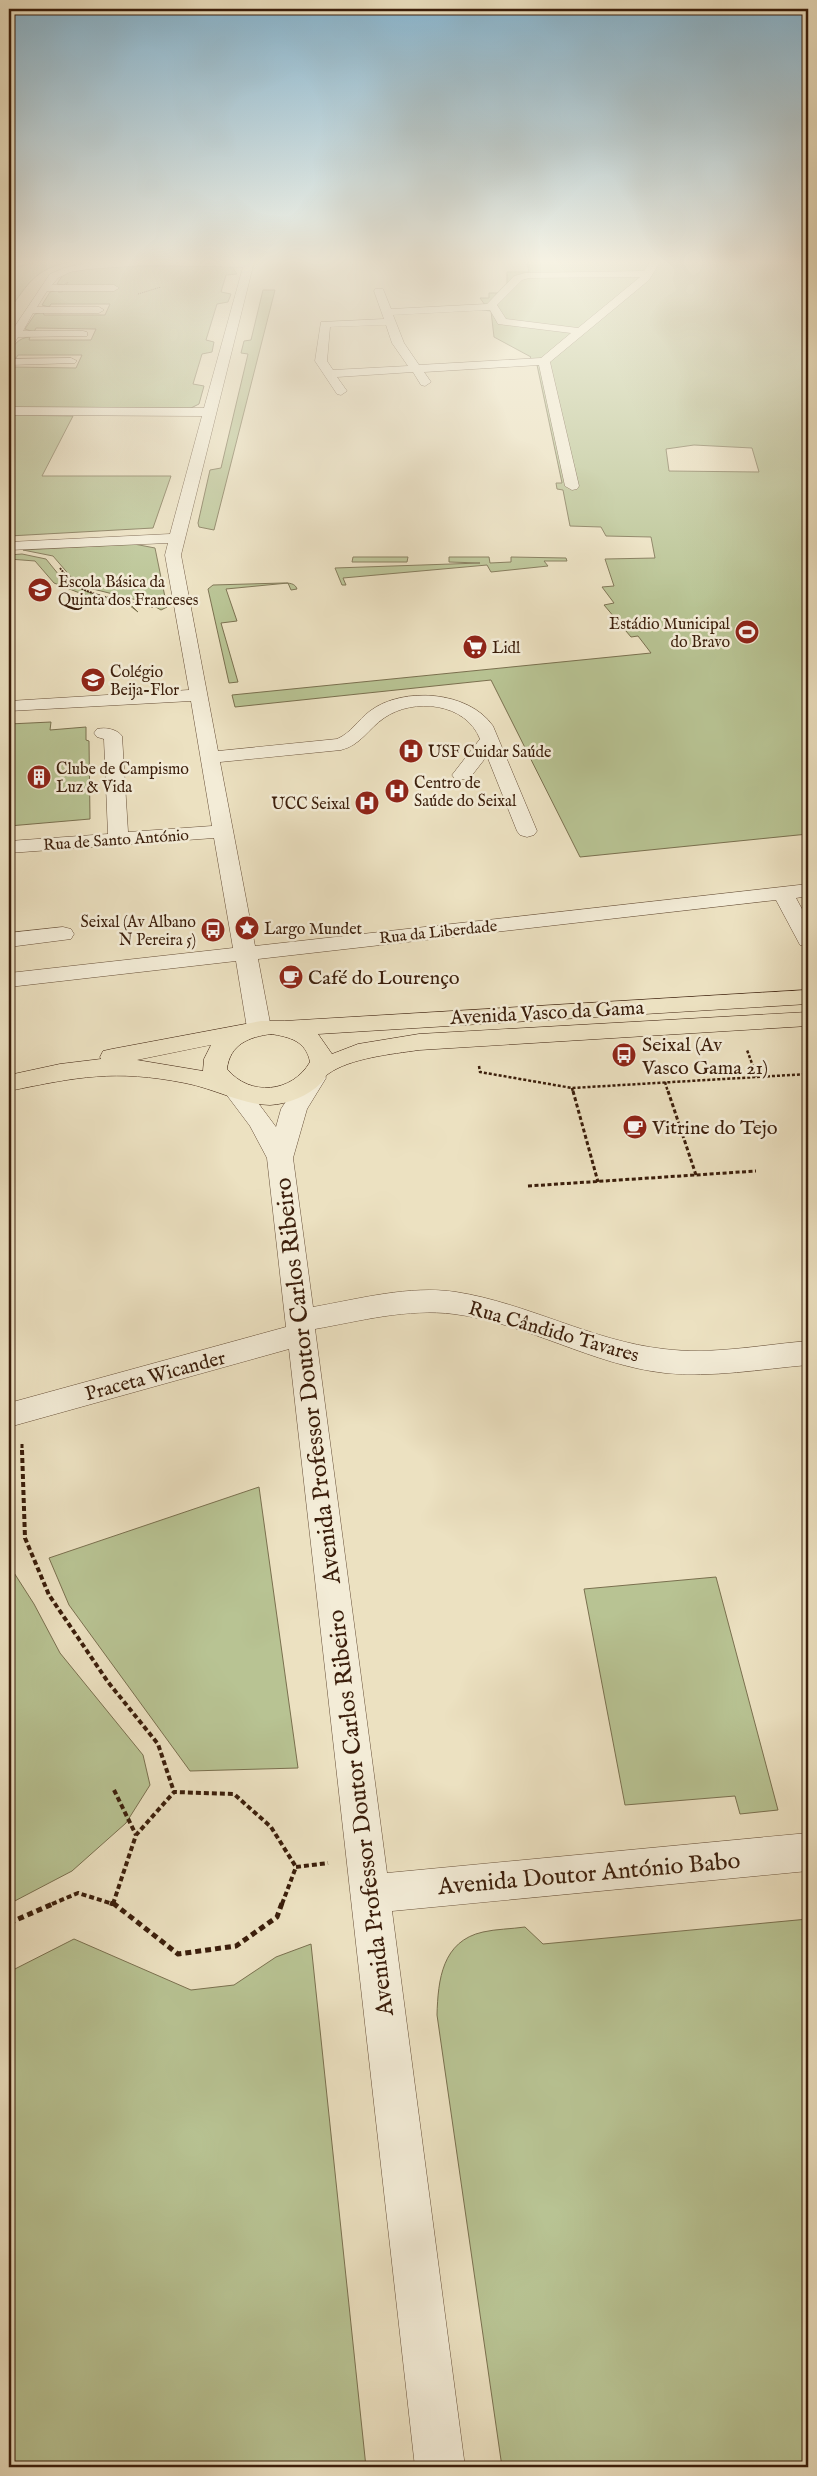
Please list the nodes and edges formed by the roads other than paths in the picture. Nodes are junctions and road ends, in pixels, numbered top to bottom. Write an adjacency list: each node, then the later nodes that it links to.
1 (218, 378): 8 (street)
2 (331, 378): 6 (street)
3 (421, 378): 5 (street)
4 (548, 378): 9 (street)
5 (427, 386)
6 (341, 391)
7 (9, 411): 8 (street)
8 (209, 412): 10 (street)
9 (572, 486)
10 (176, 538): 11 (street); 12 (street)
11 (9, 546)
12 (198, 695): 13 (street); 16 (street)
13 (9, 706)
14 (103, 734): 20 (street)
15 (490, 739): 16 (street); 17 (street); 19 (street)
16 (210, 757): 18 (street)
17 (462, 775)
18 (224, 831): 20 (street, Rua de Santo António); 27 (street)
19 (528, 831)
20 (118, 838): 21 (street, Rua de Santo António)
21 (9, 847)
22 (808, 890): 23 (street, Rua da Liberdade)
23 (782, 893): 26 (street); 27 (street, Rua da Liberdade)
24 (63, 934): 25 (street)
25 (9, 940)
26 (808, 940)
27 (246, 953): 28 (street, Rua da Liberdade); 32 (street)
28 (9, 980)
29 (808, 998): 31 (main road, Avenida Vasco da Gama)
30 (808, 1019): 34 (main road, Avenida Vasco da Gama)
31 (286, 1028): 32 (main road); 34 (main road)
32 (253, 1029): 33 (main road); 36 (main road)
33 (55, 1073): 35 (main road); 36 (main road)
34 (317, 1074): 36 (main road); 37 (street)
35 (9, 1083)
36 (230, 1088): 37 (street)
37 (280, 1158): 38 (street, Avenida Professor Doutor Carlos Ribeiro)
38 (301, 1327): 39 (street, Rua Cândido Tavares); 40 (street, Praceta Wicander); 42 (street, Avenida Professor Doutor Carlos Ribeiro)
39 (808, 1353)
40 (13, 1414)
41 (808, 1852): 42 (street, Avenida Doutor António Babo)
42 (367, 1876): 43 (street, Avenida Professor Doutor Carlos Ribeiro)
43 (440, 2467)

